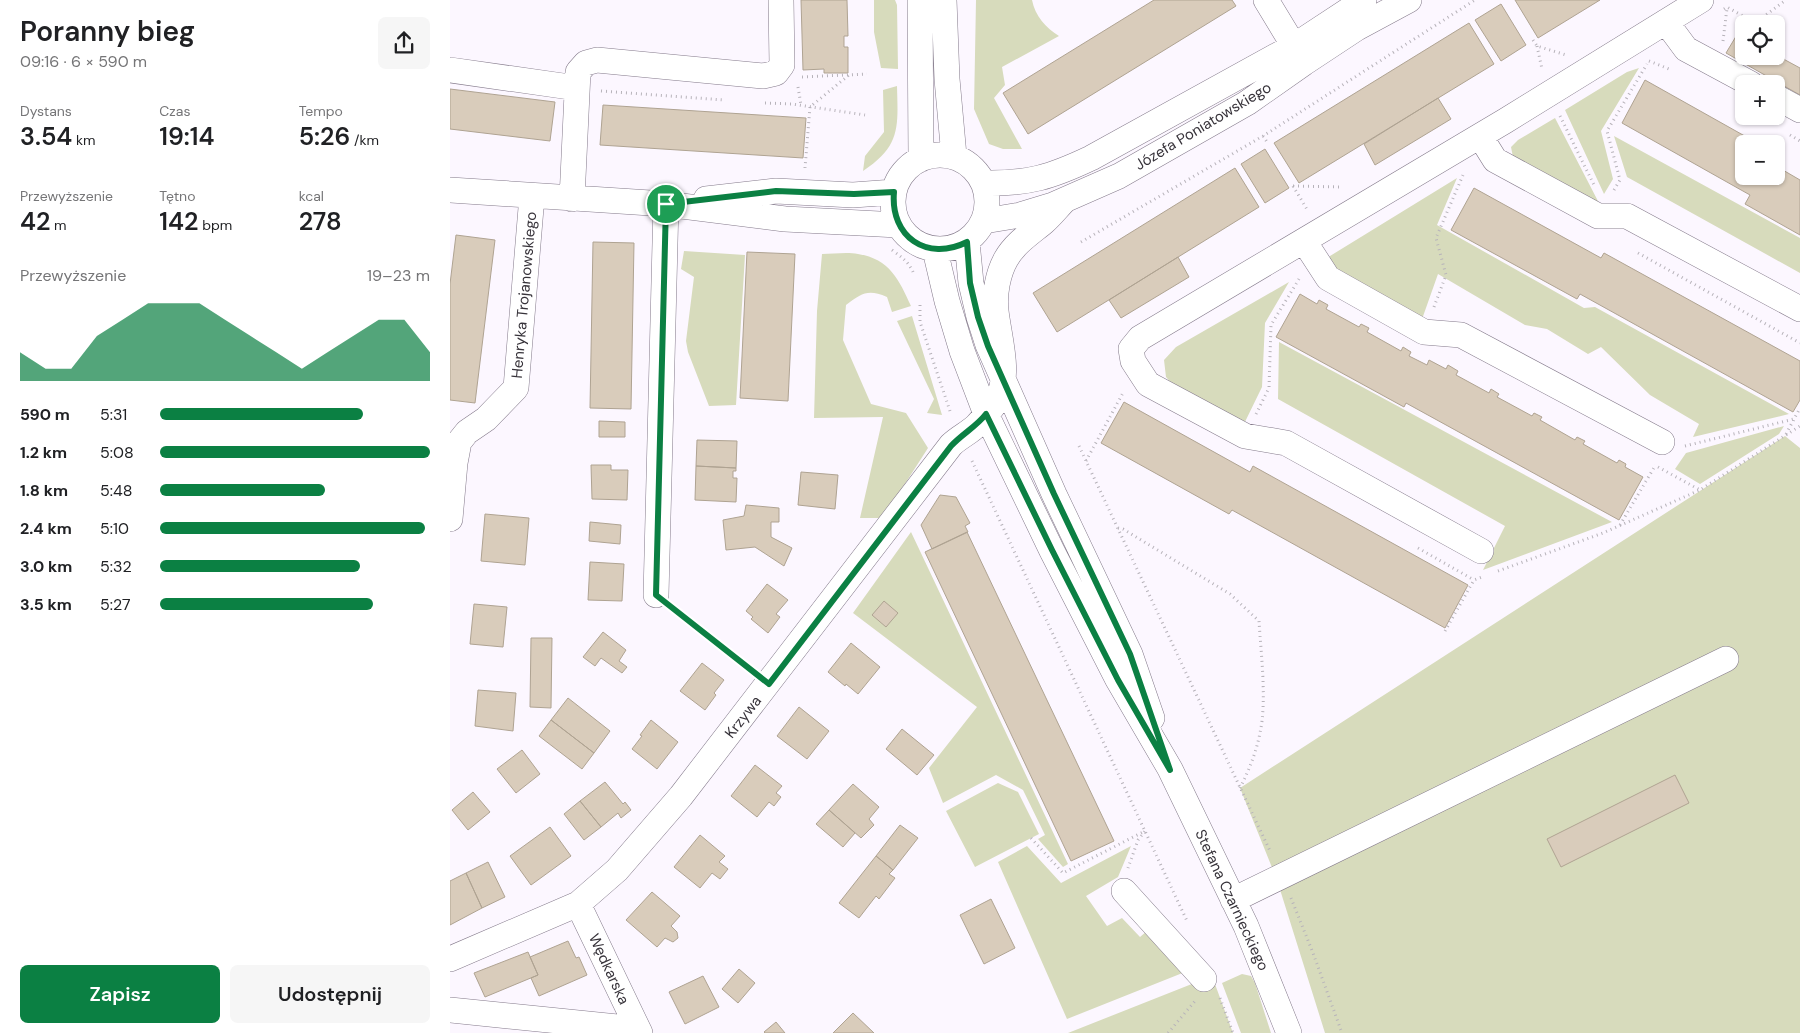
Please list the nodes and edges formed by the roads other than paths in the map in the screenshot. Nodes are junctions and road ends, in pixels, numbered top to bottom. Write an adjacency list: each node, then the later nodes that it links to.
1 (781, 0): 12 (street)
2 (920, 0): 17 (street)
3 (944, 0): 16 (street)
4 (1266, 0): 9 (street)
5 (1364, 0): 9 (street, Józefa Poniatowskiego)
6 (1409, 0): 9 (street, Józefa Poniatowskiego)
7 (1710, 6): 8 (street)
8 (1666, 22): 11 (street); 15 (street)
9 (1299, 54): 18 (street, Józefa Poniatowskiego); 23 (street, Józefa Poniatowskiego)
10 (450, 70): 12 (street)
11 (1735, 75)
12 (577, 94): 22 (street)
13 (1785, 102): 14 (street)
14 (1800, 110)
15 (1485, 143): 27 (street); 30 (street)
16 (954, 156): 17 (street); 18 (street)
17 (921, 159): 20 (street)
18 (984, 183): 25 (street)
19 (450, 190): 21 (street)
20 (894, 192): 24 (street); 26 (street)
21 (532, 196): 22 (street); 34 (street, Henryka Trojanowskiego)
22 (572, 199): 24 (street)
23 (1065, 200): 25 (street, Józefa Poniatowskiego); 31 (street)
24 (666, 204): 26 (street); 36 (street)
25 (984, 222): 28 (street)
26 (898, 225): 29 (street)
27 (1304, 241): 33 (street); 35 (street)
28 (967, 242): 29 (street); 31 (street, Stefana Czarnieckiego)
29 (935, 250): 32 (street, Stefana Czarnieckiego)
30 (1800, 309)
31 (1004, 383): 32 (street, Krzywa); 38 (street, Stefana Czarnieckiego)
32 (986, 414): 38 (street, Stefana Czarnieckiego); 41 (street, Krzywa)
33 (1662, 442)
34 (450, 519)
35 (1481, 551)
36 (656, 595)
37 (1726, 659): 40 (street)
38 (1170, 770): 40 (street, Stefana Czarnieckiego)
39 (1124, 891): 43 (street)
40 (1233, 900): 46 (street, Stefana Czarnieckiego)
41 (578, 904): 42 (street, Krzywa); 45 (street, Wędkarska)
42 (450, 959)
43 (1211, 986)
44 (450, 1010): 45 (street)
45 (639, 1031)
46 (1288, 1033)

